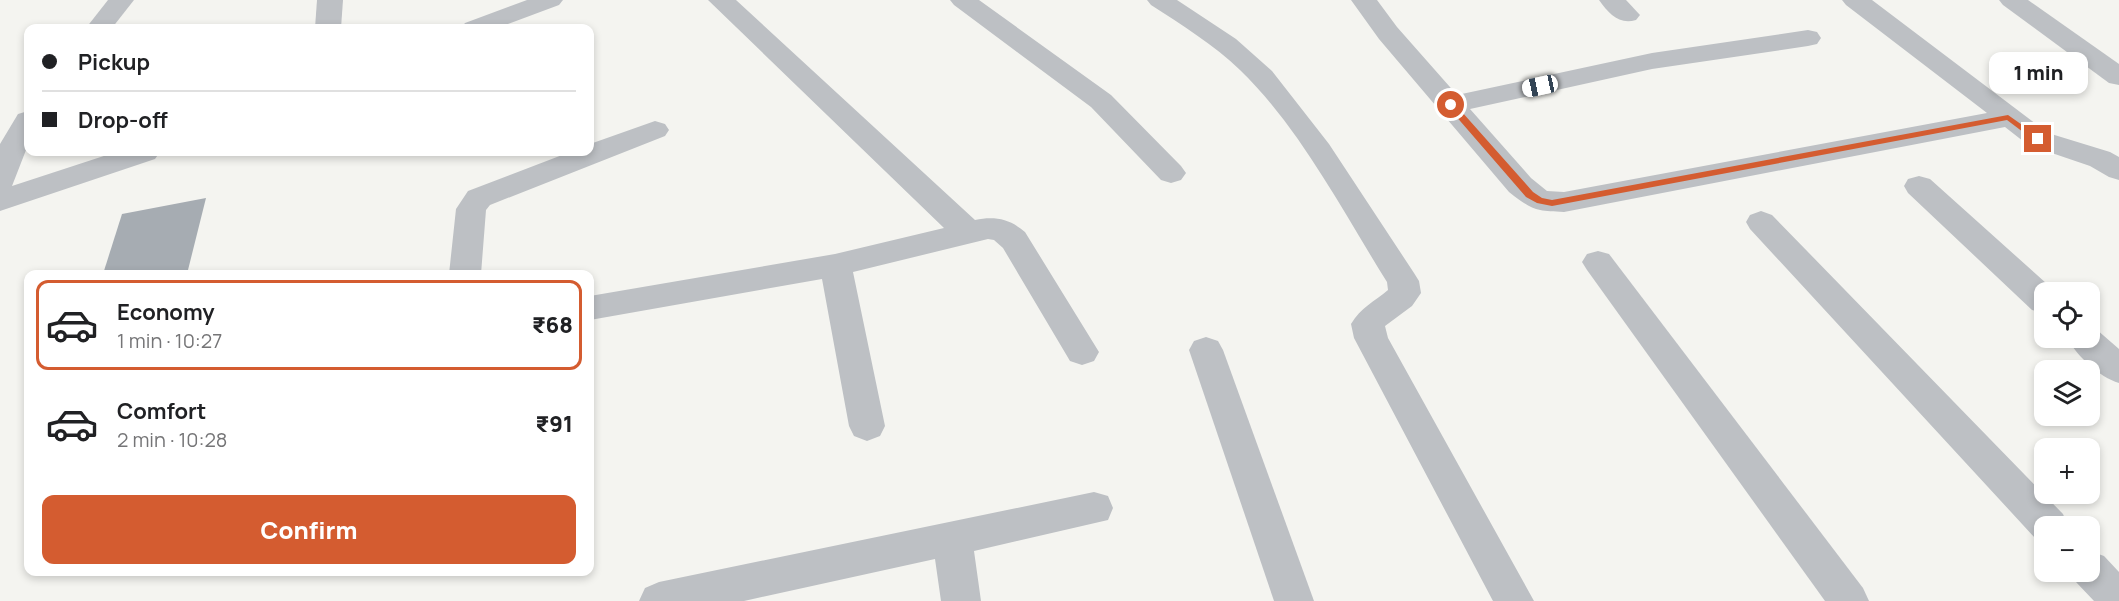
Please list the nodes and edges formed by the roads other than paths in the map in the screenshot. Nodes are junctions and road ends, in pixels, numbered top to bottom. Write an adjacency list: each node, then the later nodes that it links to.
1 (121, 0): 10 (street)
2 (330, 0): 11 (street)
3 (549, 0): 12 (street)
4 (721, 0): 28 (street)
5 (963, 0): 23 (street)
6 (1160, 0): 47 (street)
7 (1364, 0): 15 (street)
8 (1855, 0): 16 (street)
9 (2012, 0): 14 (street)
10 (102, 24)
11 (328, 24)
12 (485, 24)
13 (1808, 38): 15 (street)
14 (2119, 77)
15 (1451, 105): 16 (street)
16 (2008, 118): 22 (street)
17 (24, 127): 24 (street)
18 (655, 130): 19 (street)
19 (594, 153)
20 (133, 156): 26 (street)
21 (586, 156): 31 (street)
22 (2119, 170)
23 (1171, 172)
24 (0, 181)
25 (1919, 186): 32 (street)
26 (0, 201)
27 (1761, 222): 40 (street)
28 (968, 232): 30 (street); 36 (street)
29 (1598, 262): 48 (street)
30 (835, 265): 33 (street); 38 (street)
31 (465, 270)
32 (2034, 292)
33 (594, 307)
34 (2095, 348): 37 (street)
35 (1206, 350): 46 (street)
36 (1082, 352)
37 (2119, 370)
38 (867, 426)
39 (1094, 508): 41 (street)
40 (2040, 516)
41 (952, 538): 44 (street); 45 (street)
42 (2100, 580): 43 (street)
43 (2119, 600)
44 (659, 601)
45 (961, 601)
46 (1294, 601)
47 (1514, 601)
48 (1849, 601)

